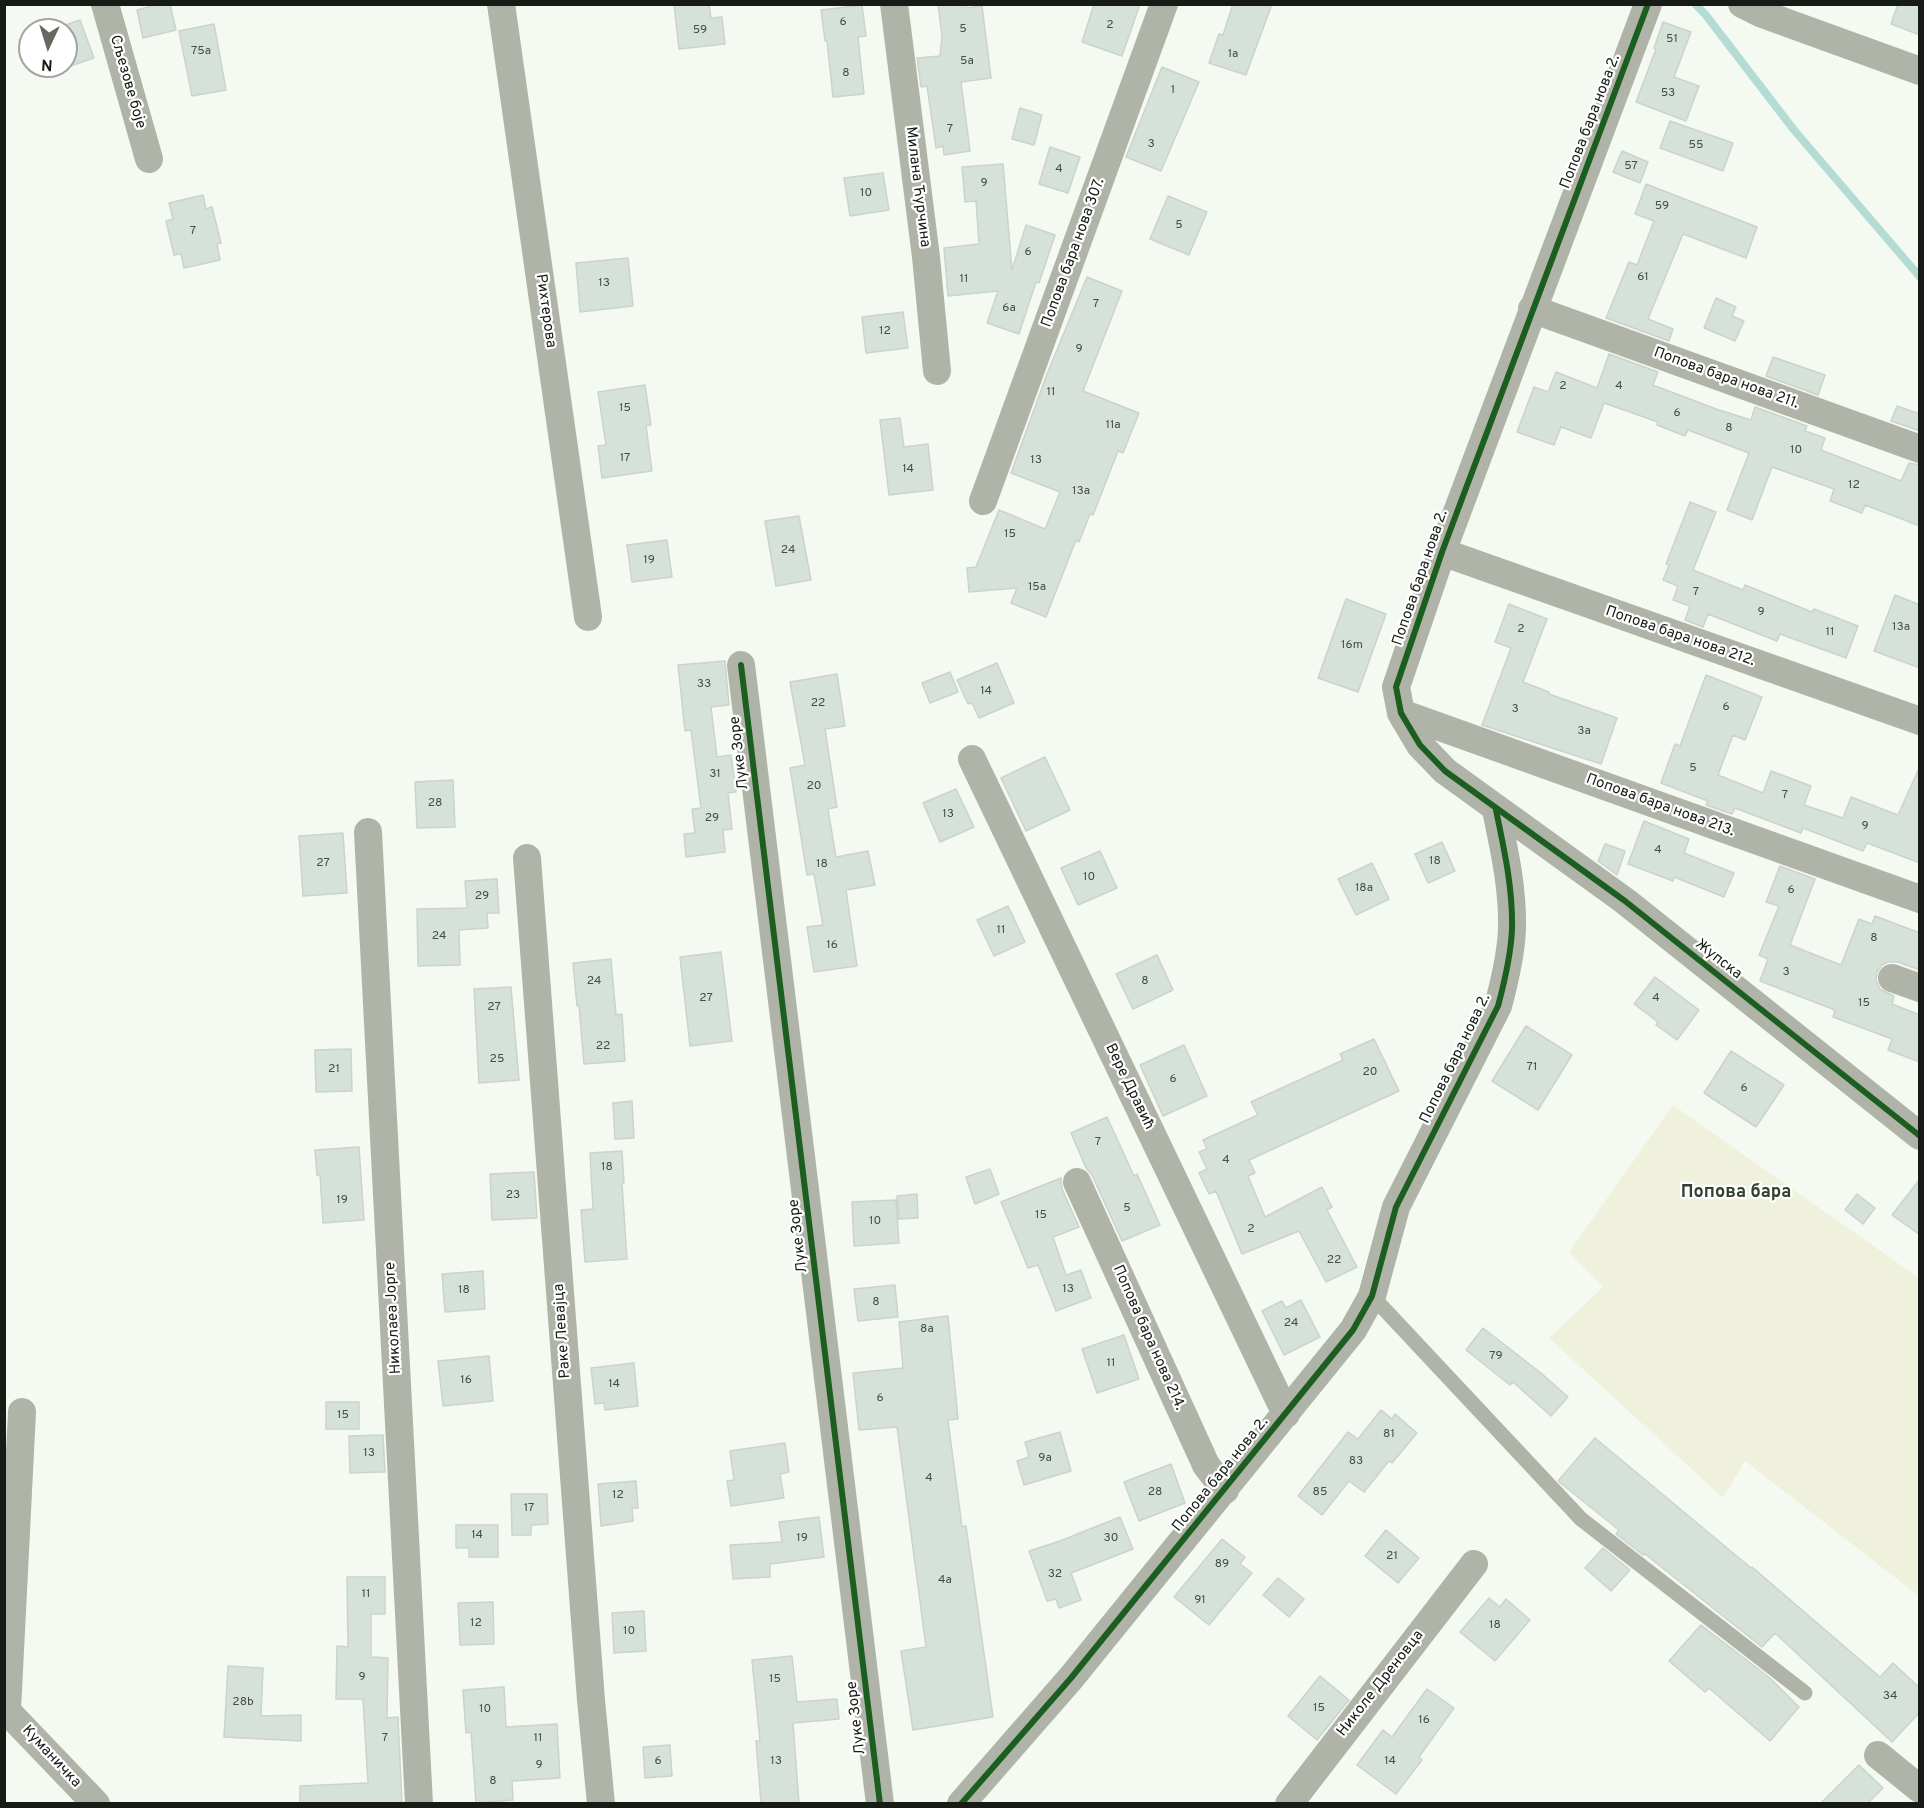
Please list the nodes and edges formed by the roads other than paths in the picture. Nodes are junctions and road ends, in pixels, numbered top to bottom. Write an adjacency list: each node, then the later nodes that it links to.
1 (105, 4): 8 (street, Сљезове боје)
2 (501, 4): 14 (street, Рихтерова)
3 (894, 4): 10 (street, Милана Ћурчина)
4 (1164, 4): 12 (street, Попова бара нова 307.)
5 (1648, 4): 9 (street, Попова бара нова 2.)
6 (1742, 4): 7 (street)
7 (1920, 71)
8 (149, 159)
9 (1532, 309): 11 (street, Попова бара нова 211.); 13 (street, Попова бара нова 2.)
10 (937, 371)
11 (1920, 449)
12 (983, 501)
13 (1442, 552): 16 (street, Попова бара нова 2.); 17 (street, Попова бара нова 212.)
14 (588, 618)
15 (741, 665): 39 (street, Луке Зоре)
16 (1401, 713): 19 (street, Попова бара нова 2.); 22 (street, Попова бара нова 213.)
17 (1920, 721)
18 (972, 759): 29 (street, Вере Дравић)
19 (1496, 810): 25 (street, Жупска); 27 (street, Попова бара нова 2.)
20 (368, 832): 37 (street, Николаеа Јорге)
21 (527, 858): 38 (street, Раке Левајца)
22 (1920, 899)
23 (1892, 978): 24 (street)
24 (1920, 988)
25 (1920, 1136)
26 (1077, 1182): 30 (street, Попова бара нова 214.)
27 (1372, 1296): 29 (street, Попова бара нова 2.); 32 (lane)
28 (22, 1412): 33 (street)
29 (1286, 1414): 30 (street, Попова бара нова 2.)
30 (1225, 1490): 40 (street, Попова бара нова 2.)
31 (1474, 1564): 41 (street, Николе Дреновца)
32 (1805, 1693)
33 (6, 1709): 36 (street, Куманичка)
34 (1878, 1755): 35 (street)
35 (1920, 1789)
36 (96, 1803)
37 (419, 1803)
38 (601, 1803)
39 (880, 1803)
40 (961, 1803)
41 (1289, 1803)

